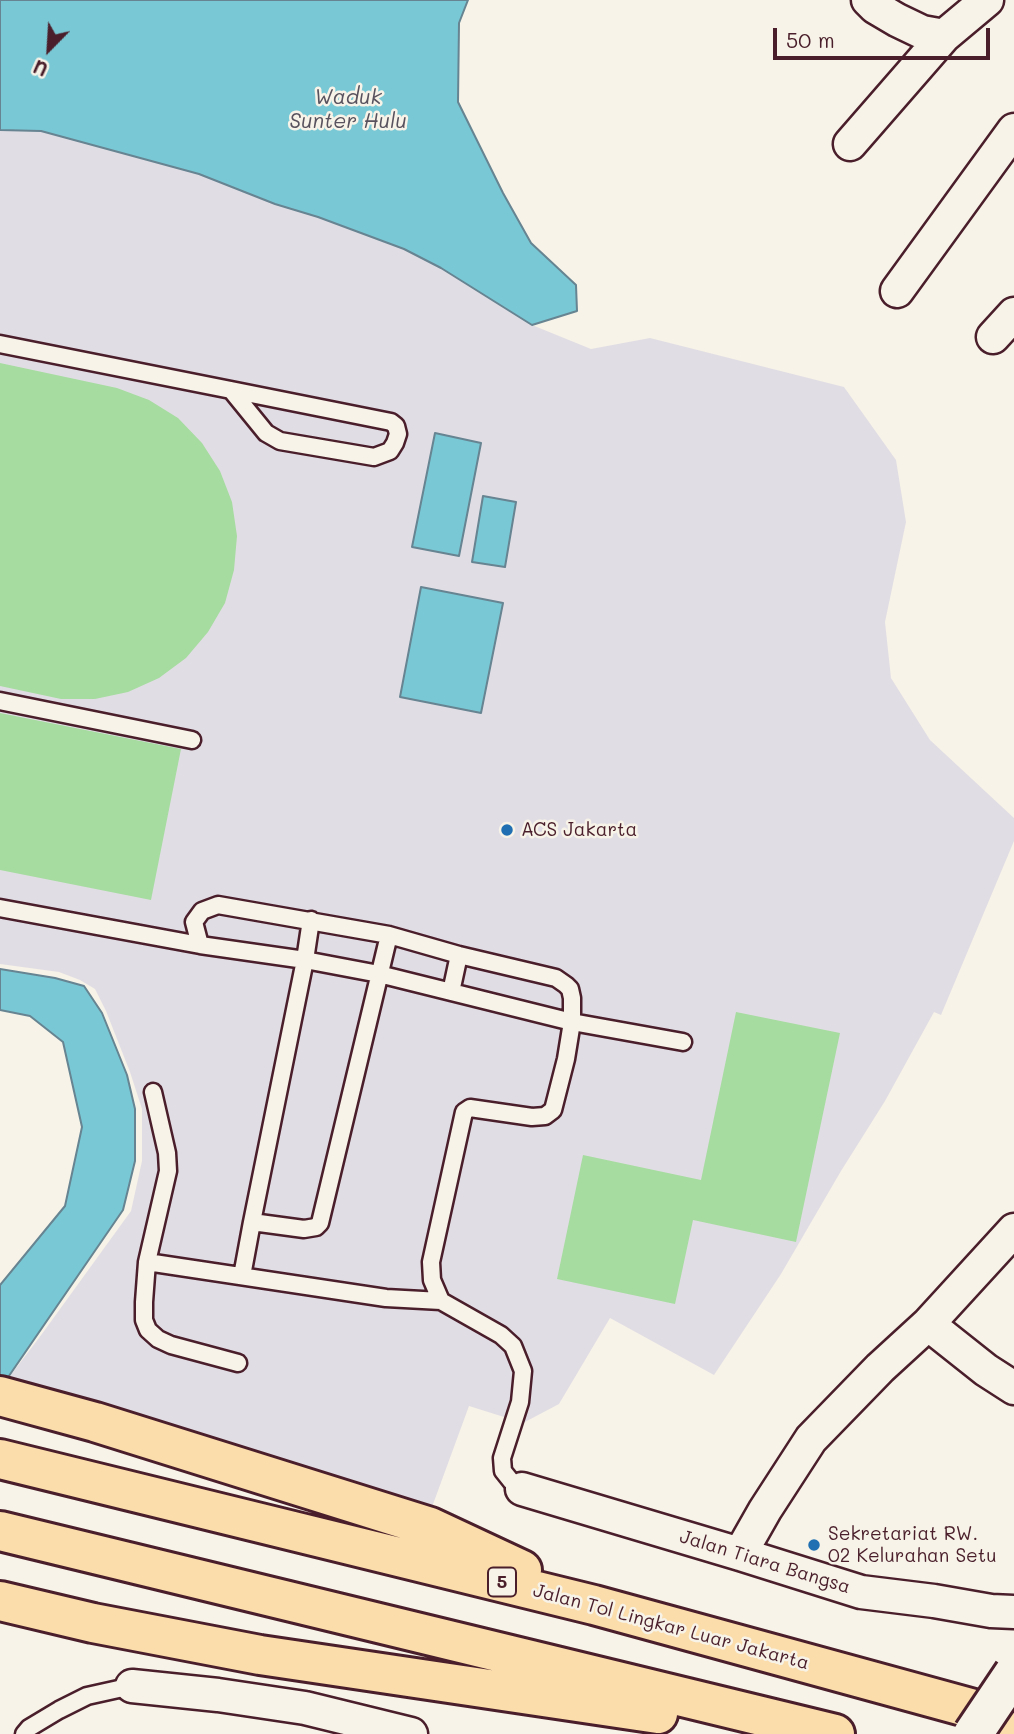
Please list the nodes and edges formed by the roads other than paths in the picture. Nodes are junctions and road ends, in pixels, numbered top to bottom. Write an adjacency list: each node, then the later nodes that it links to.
1 (868, 0): 3 (street)
2 (987, 0): 3 (street)
3 (944, 36): 5 (street)
4 (1014, 130): 6 (street)
5 (850, 145)
6 (897, 291)
7 (1014, 314): 8 (street)
8 (993, 337)
9 (0, 344): 10 (lane)
10 (231, 390): 10 (lane)
11 (0, 701): 12 (lane)
12 (192, 740)
13 (0, 908): 16 (lane)
14 (311, 920): 15 (lane); 16 (lane); 18 (lane)
15 (389, 935): 17 (lane); 19 (lane)
16 (200, 945): 18 (lane)
17 (459, 955): 20 (lane); 21 (lane)
18 (305, 960): 19 (lane); 24 (lane)
19 (379, 974): 20 (lane); 24 (lane)
20 (451, 992): 21 (lane)
21 (572, 1022): 22 (lane); 28 (lane)
22 (682, 1042)
23 (153, 1092): 26 (lane)
24 (251, 1222): 27 (lane)
25 (1014, 1230): 29 (street)
26 (147, 1262): 27 (lane); 30 (lane)
27 (242, 1276): 28 (lane)
28 (441, 1301): 34 (lane)
29 (928, 1324): 31 (street); 36 (street)
30 (238, 1363)
31 (1014, 1388)
32 (0, 1396): 38 (highway)
33 (0, 1460): 38 (highway, Jalan Tol Lingkar Luar Jakarta / 5)
34 (522, 1489): 36 (street, Jalan Tiara Bangsa)
35 (0, 1531): 47 (highway)
36 (740, 1554): 39 (street, Jalan Tiara Bangsa)
37 (0, 1601): 46 (highway)
38 (594, 1605): 42 (highway, Jalan Tol Lingkar Luar Jakarta / 5)
39 (1014, 1612)
40 (1014, 1673): 48 (street, bridge)
41 (132, 1686): 43 (street); 44 (lane)
42 (1014, 1720)
43 (338, 1726): 45 (street)
44 (24, 1734)
45 (411, 1734)
46 (795, 1734)
47 (835, 1734)
48 (972, 1734)

